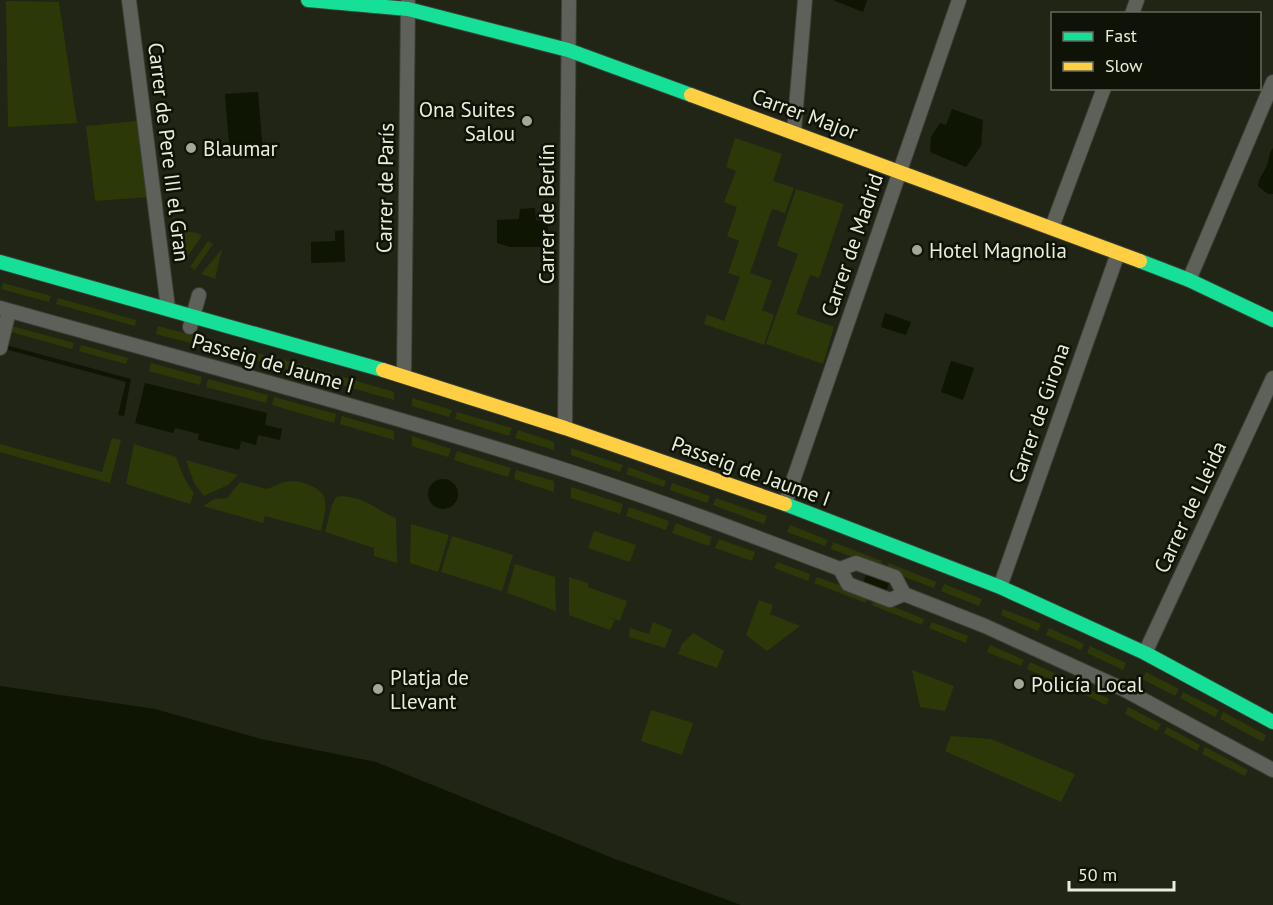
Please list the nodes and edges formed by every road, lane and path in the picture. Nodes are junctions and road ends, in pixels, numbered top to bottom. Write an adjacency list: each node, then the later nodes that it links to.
1 (129, 0): 17 (street, Carrer de Pere III el Gran)
2 (308, 0): 6 (street, Carrer Major)
3 (569, 0): 7 (street, Carrer de Berlín)
4 (805, 0): 10 (street)
5 (959, 0): 11 (street, Carrer de Madrid)
6 (408, 4): 7 (street, Carrer Major); 22 (street, Carrer de París)
7 (568, 50): 10 (street, Carrer Major); 24 (street, Carrer de Berlín)
8 (1273, 82): 15 (street)
9 (1103, 90): 12 (street)
10 (794, 132): 11 (street, Carrer Major)
11 (900, 171): 12 (street, Carrer Major); 25 (street, Carrer de Madrid)
12 (1052, 227): 13 (street, Carrer Major)
13 (1118, 253): 15 (street, Carrer Major); 27 (street, Carrer de Girona)
14 (0, 262): 17 (street, Passeig de Jaume I)
15 (1189, 280): 19 (street, Carrer Major)
16 (199, 295): 20 (street, Passeig de Jaume I)
17 (168, 308): 20 (street, Passeig de Jaume I)
18 (4, 309): 21 (street); 26 (street, Passeig de Jaume I)
19 (1273, 320)
20 (192, 322): 22 (street, Passeig de Jaume I)
21 (0, 348)
22 (404, 376): 24 (street, Passeig de Jaume I)
23 (1273, 378): 29 (street, Carrer de Lleida)
24 (565, 428): 25 (street, Passeig de Jaume I)
25 (785, 504): 27 (street, Passeig de Jaume I)
26 (840, 569): 28 (street, Passeig de Jaume I); 28 (street, Passeig de Jaume I)
27 (1000, 587): 29 (street, Passeig de Jaume I)
28 (904, 594): 31 (street, Passeig de Jaume I)
29 (1145, 653): 30 (street, Passeig de Jaume I)
30 (1273, 722)
31 (1273, 770)

